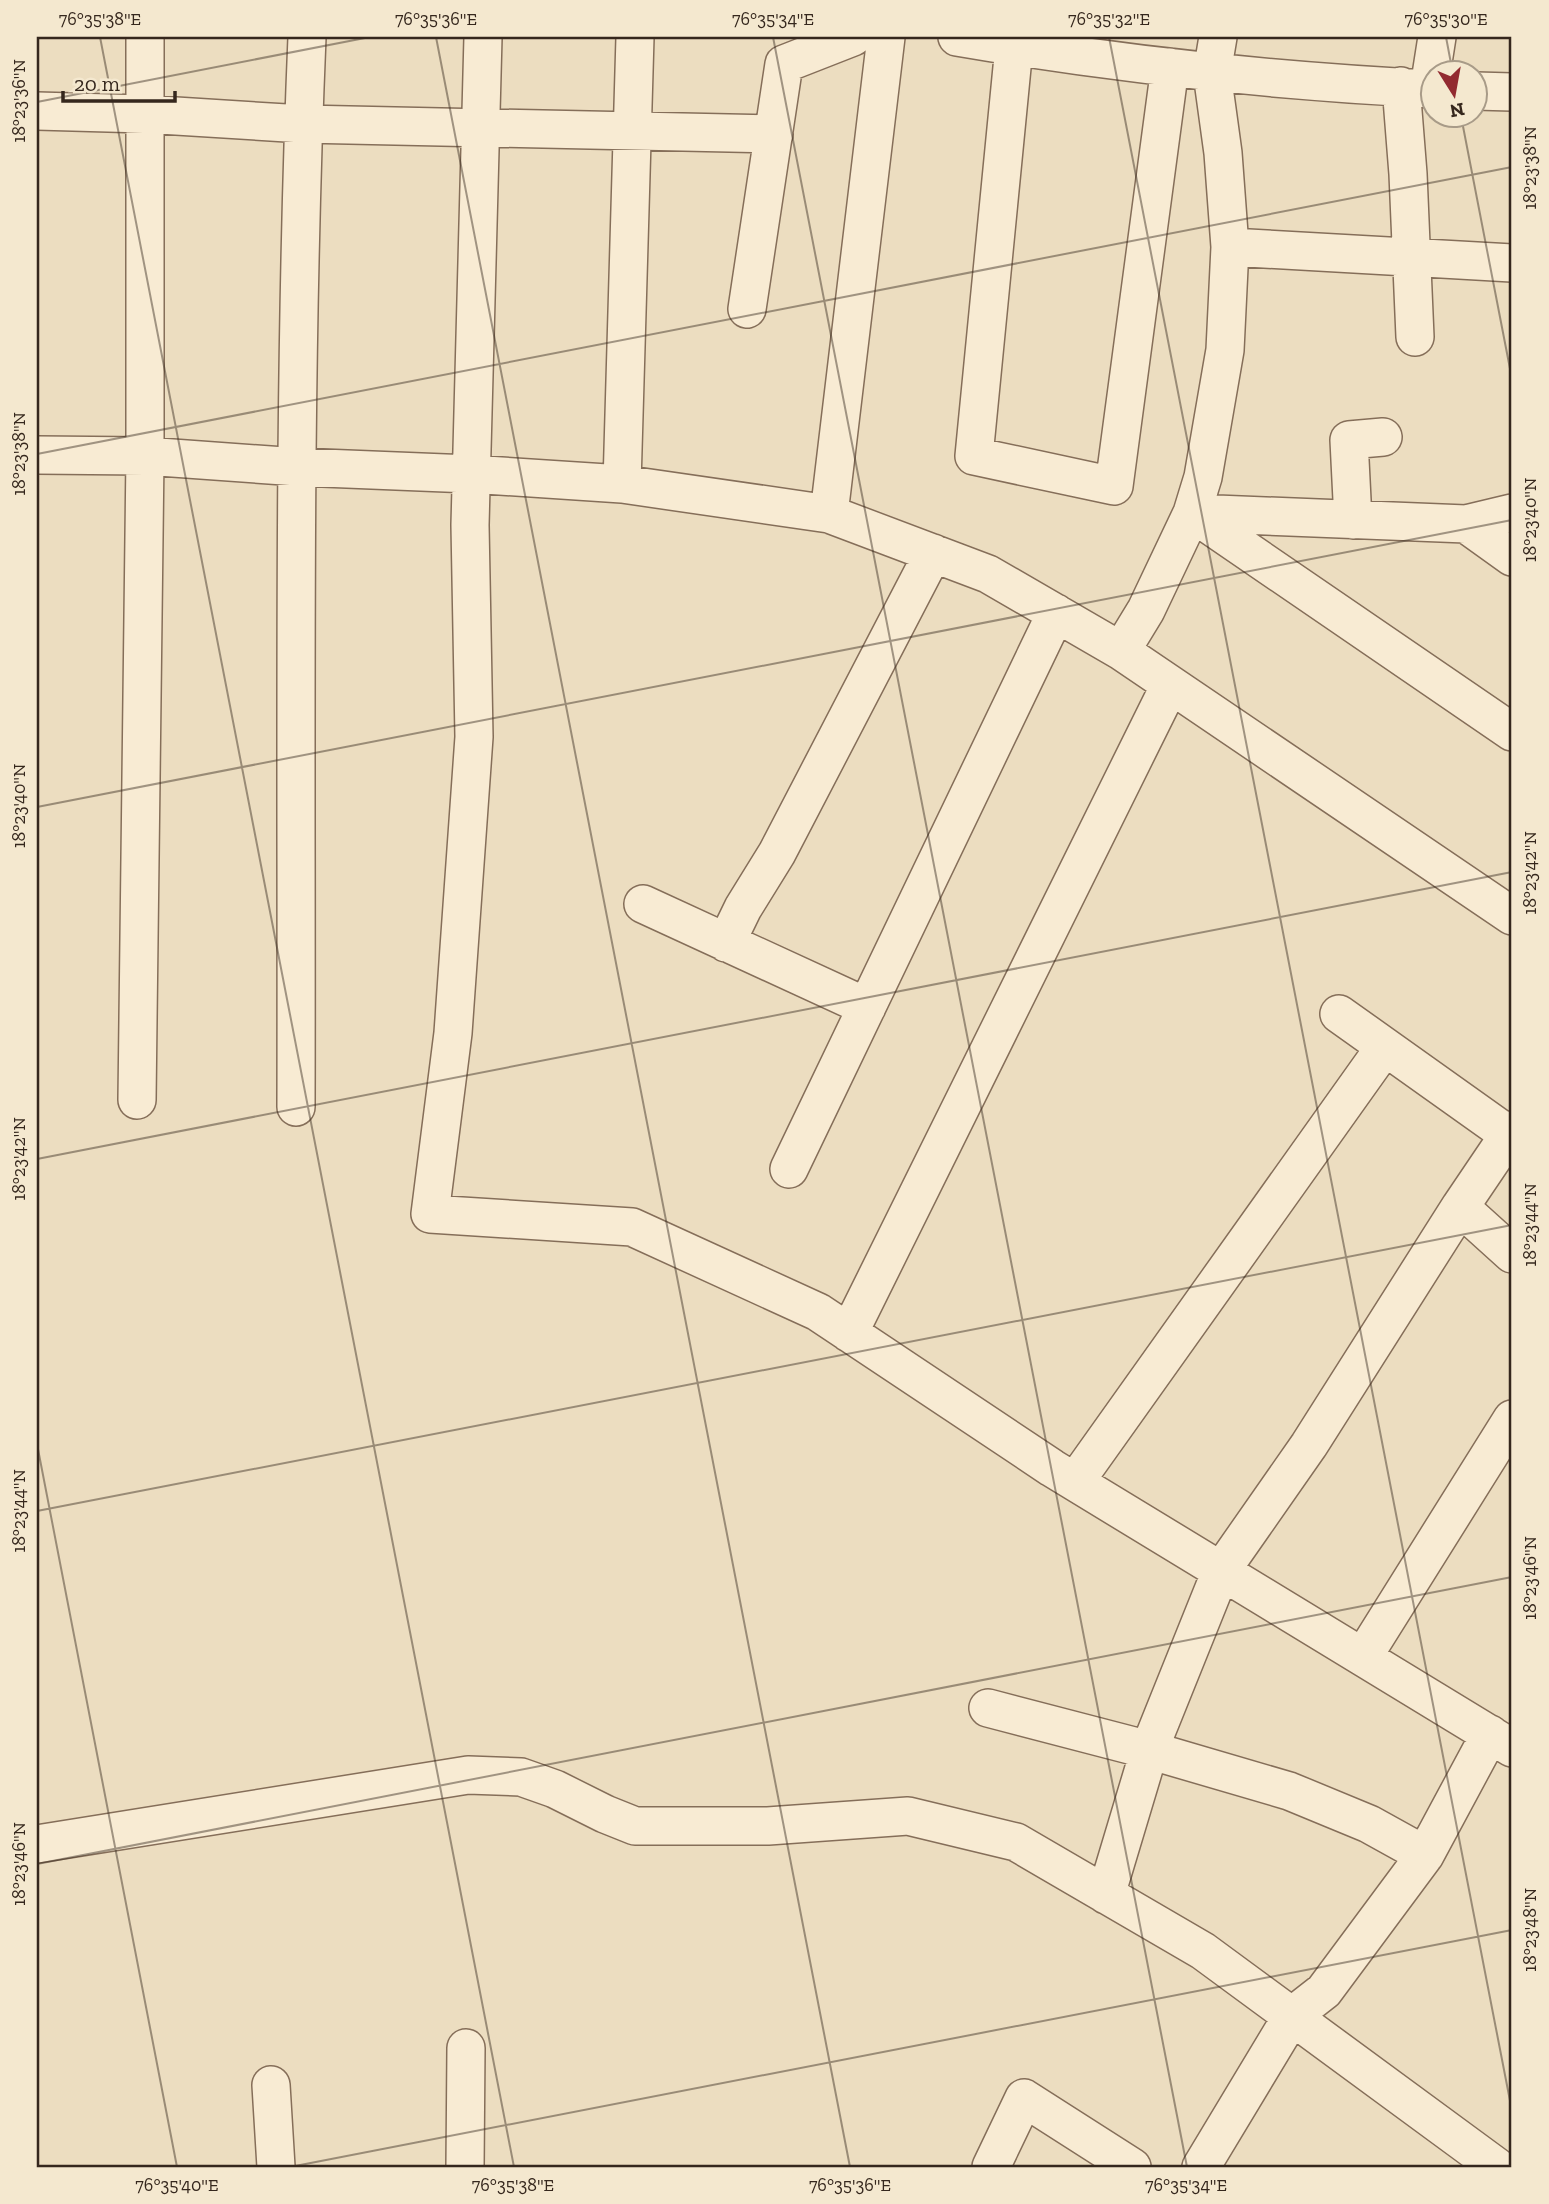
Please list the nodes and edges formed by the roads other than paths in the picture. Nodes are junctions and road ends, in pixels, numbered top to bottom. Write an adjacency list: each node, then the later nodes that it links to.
1 (145, 37): 21 (street)
2 (307, 37): 22 (street)
3 (484, 37): 23 (street)
4 (635, 37): 24 (street)
5 (853, 37): 12 (street)
6 (886, 37): 39 (street)
7 (957, 37): 11 (street)
8 (1218, 37): 15 (street)
9 (1437, 37): 13 (street)
10 (1058, 44): 11 (street); 14 (street)
11 (1014, 47): 14 (street)
12 (785, 50): 25 (street)
13 (1430, 60)
14 (1170, 67): 15 (street)
15 (1212, 73): 16 (street); 26 (street)
16 (1420, 88)
17 (1490, 91): 18 (street)
18 (1512, 92)
19 (1420, 95): 27 (street)
20 (37, 111): 21 (street)
21 (144, 114): 22 (street); 33 (street)
22 (303, 124): 23 (street); 34 (street)
23 (481, 127): 24 (street); 35 (street)
24 (632, 131): 25 (street); 36 (street)
25 (774, 134): 29 (street)
26 (1230, 247): 27 (street); 37 (street)
27 (1412, 257): 28 (street); 30 (street)
28 (1512, 263)
29 (747, 309)
30 (1415, 337)
31 (1383, 437): 40 (street)
32 (37, 455): 33 (street)
33 (145, 456): 34 (street); 54 (street)
34 (298, 467): 35 (street); 55 (street)
35 (470, 474): 36 (street); 60 (street)
36 (622, 484): 39 (street)
37 (1192, 513): 40 (street); 45 (street); 47 (street)
38 (1512, 513): 41 (street)
39 (829, 514): 42 (street)
40 (1353, 520): 41 (street)
41 (1466, 524): 43 (street)
42 (933, 553): 44 (street); 50 (street)
43 (1512, 557)
44 (1056, 613): 45 (street); 51 (street)
45 (1121, 651): 46 (street)
46 (1170, 685): 49 (street); 60 (street)
47 (1512, 732)
48 (643, 904): 50 (street)
49 (1512, 916)
50 (726, 943): 51 (street)
51 (867, 1007): 57 (street)
52 (1339, 1014): 53 (street)
53 (1384, 1048): 56 (street); 62 (street)
54 (137, 1100)
55 (296, 1107)
56 (1510, 1132): 58 (street)
57 (789, 1169)
58 (1460, 1207): 59 (street); 63 (street)
59 (1512, 1254)
60 (849, 1333): 62 (street)
61 (1512, 1419): 64 (street)
62 (1075, 1482): 63 (street)
63 (1221, 1571): 64 (street); 67 (street)
64 (1363, 1657): 66 (street)
65 (988, 1708): 67 (street)
66 (1501, 1741): 69 (street)
67 (1149, 1750): 69 (street); 70 (street)
68 (37, 1844): 70 (street)
69 (1425, 1855): 71 (street)
70 (1106, 1895): 71 (street)
71 (1292, 2017): 78 (street); 79 (street)
72 (466, 2048): 75 (street)
73 (271, 2085): 74 (street)
74 (276, 2167)
75 (465, 2167)
76 (990, 2167): 77 (street)
77 (1132, 2167)
78 (1201, 2167)
79 (1497, 2167)

